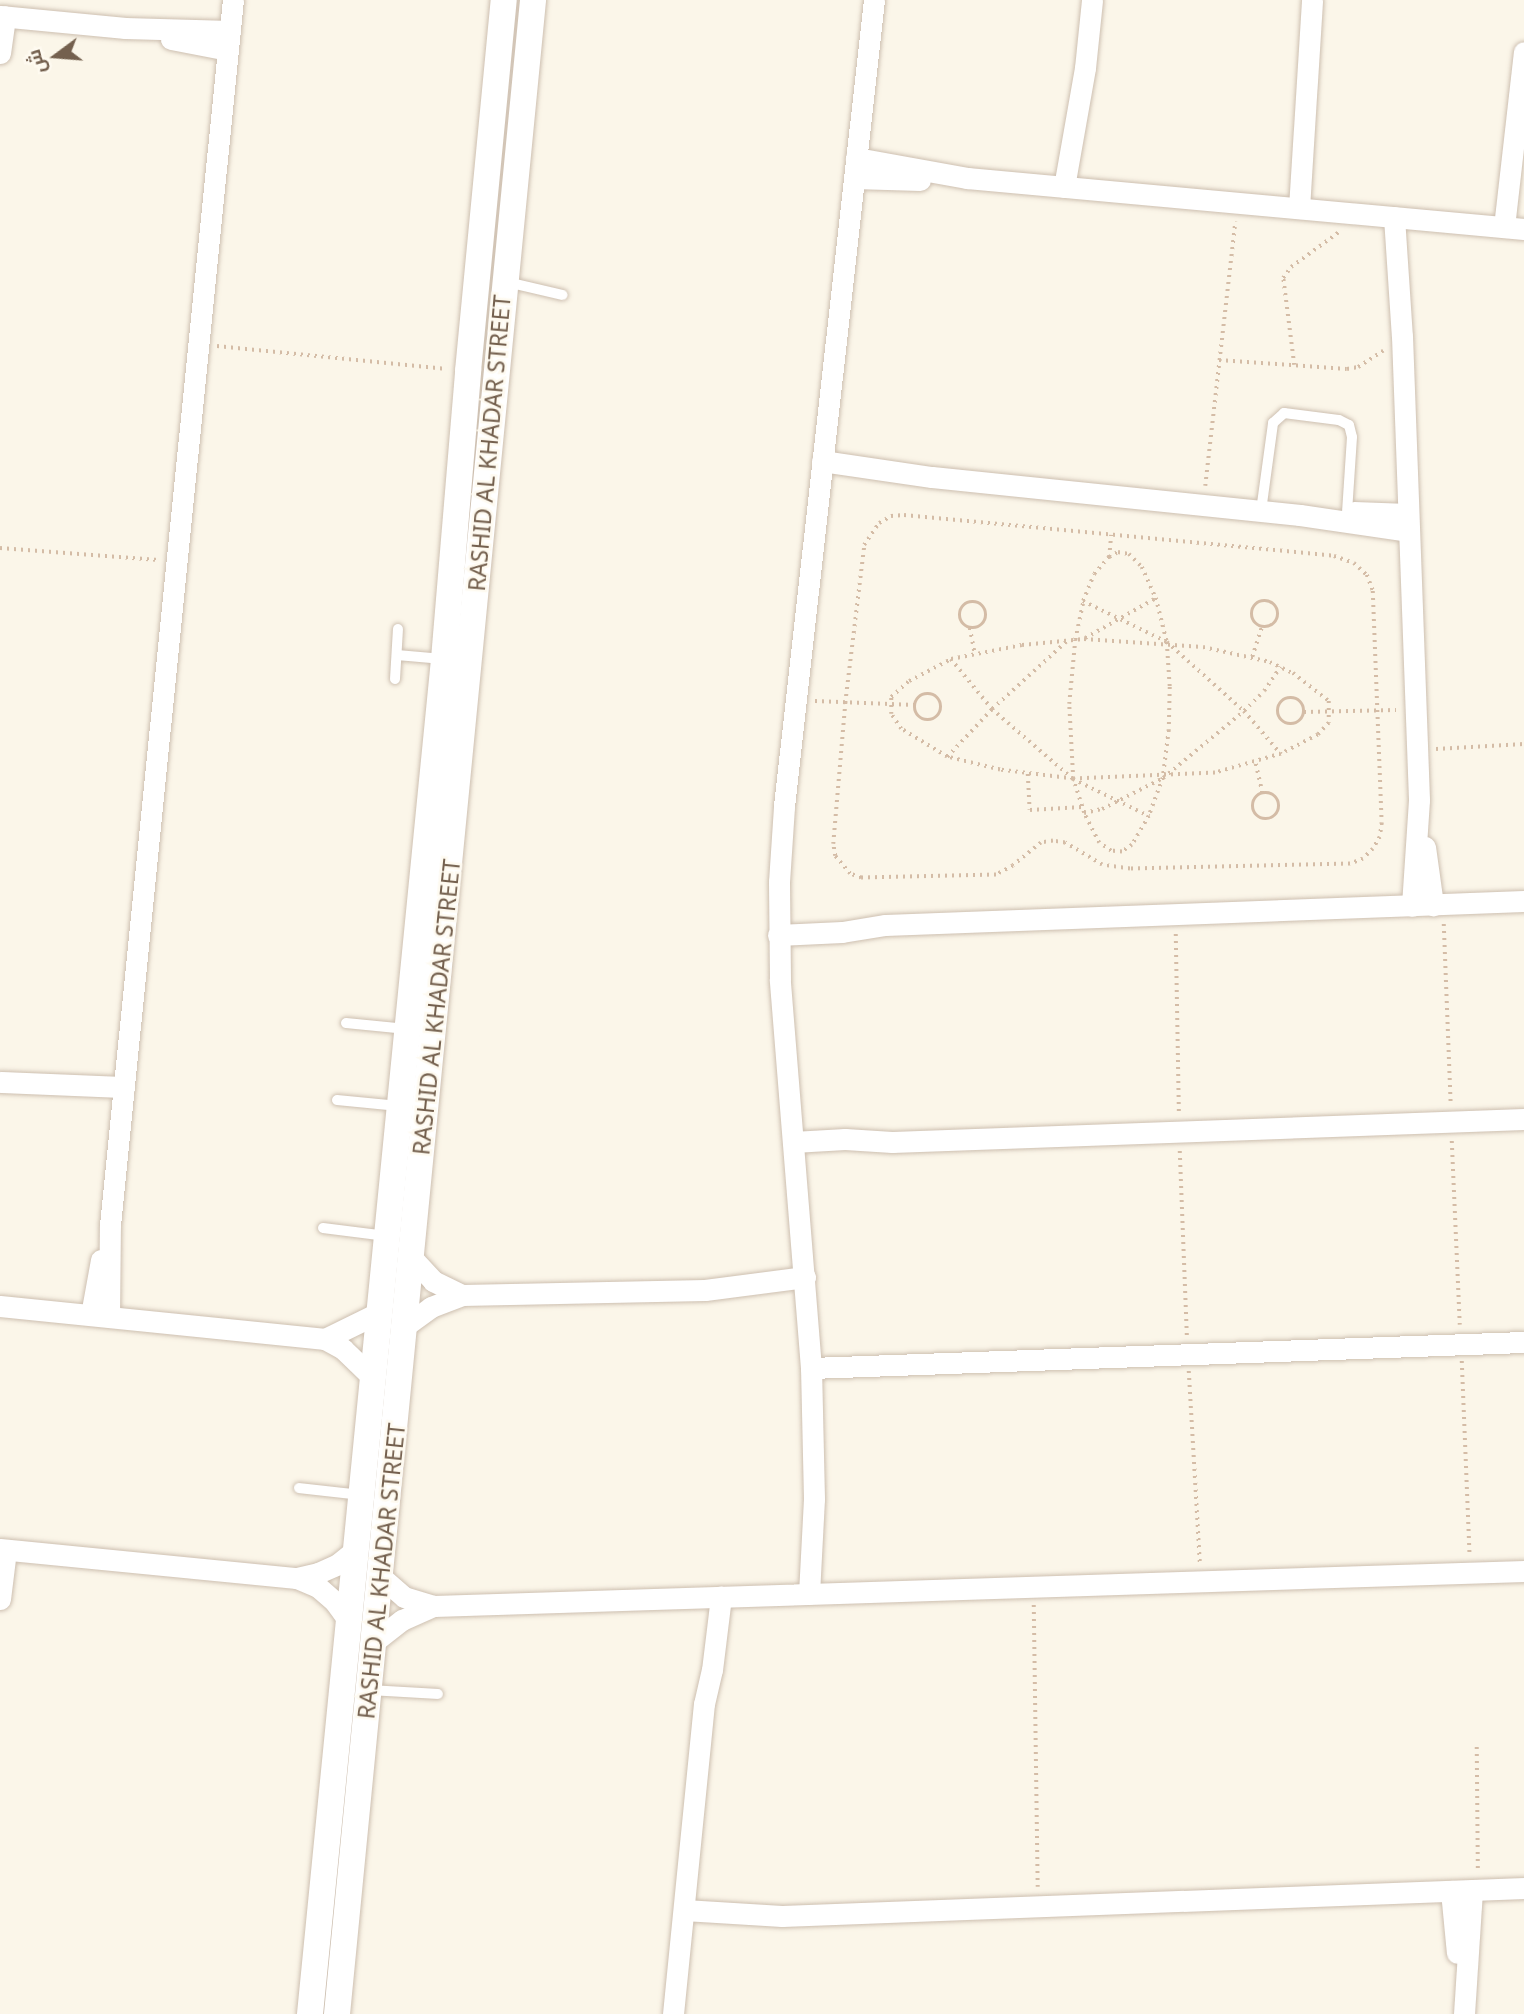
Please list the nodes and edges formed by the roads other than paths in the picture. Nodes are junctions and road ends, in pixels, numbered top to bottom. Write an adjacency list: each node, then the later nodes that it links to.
1 (233, 0): 8 (street)
2 (504, 0): 25 (street, RASHID AL KHADAR STREET)
3 (533, 0): 16 (street, RASHID AL KHADAR STREET)
4 (874, 0): 11 (street)
5 (1092, 0): 12 (street)
6 (1313, 4): 13 (street)
7 (2, 16): 8 (street); 10 (street)
8 (229, 40): 33 (street)
9 (1524, 52): 15 (street)
10 (0, 53)
11 (855, 168): 12 (street); 18 (street)
12 (1072, 187): 13 (street)
13 (1291, 207): 14 (street)
14 (1401, 217): 15 (street); 22 (street)
15 (1514, 228)
16 (504, 282): 17 (lane); 40 (street, RASHID AL KHADAR STREET)
17 (563, 295)
18 (822, 468): 19 (street); 29 (street)
19 (1261, 511): 20 (lane); 21 (street)
20 (1347, 512): 21 (street); 22 (street)
21 (1300, 514): 22 (street)
22 (1408, 523): 28 (street)
23 (398, 629): 24 (lane)
24 (397, 655): 25 (lane); 26 (lane)
25 (444, 659): 31 (street, RASHID AL KHADAR STREET)
26 (395, 679)
27 (1524, 901): 28 (street)
28 (1429, 905): 29 (street)
29 (778, 928): 37 (street)
30 (345, 1023): 31 (lane)
31 (407, 1029): 35 (street, RASHID AL KHADAR STREET)
32 (10, 1083): 33 (street)
33 (123, 1095): 45 (street)
34 (337, 1100): 35 (lane)
35 (399, 1106): 39 (street, RASHID AL KHADAR STREET)
36 (1524, 1119): 37 (street)
37 (794, 1148): 41 (street)
38 (323, 1228): 39 (lane)
39 (386, 1236): 44 (street, RASHID AL KHADAR STREET)
40 (411, 1257): 42 (street); 46 (street, RASHID AL KHADAR STREET)
41 (806, 1286): 42 (street); 49 (street)
42 (462, 1295): 46 (street)
43 (0, 1306): 45 (street)
44 (378, 1313): 47 (street); 50 (street, RASHID AL KHADAR STREET)
45 (100, 1315): 47 (street)
46 (405, 1326): 56 (street, RASHID AL KHADAR STREET)
47 (326, 1339): 50 (street)
48 (1524, 1342): 49 (street)
49 (811, 1368): 58 (street)
50 (372, 1377): 52 (street, RASHID AL KHADAR STREET)
51 (299, 1488): 52 (lane)
52 (360, 1495): 54 (street, RASHID AL KHADAR STREET)
53 (3, 1550): 57 (street); 60 (street)
54 (355, 1550): 57 (street); 62 (street, RASHID AL KHADAR STREET)
55 (1524, 1570): 58 (street)
56 (381, 1577): 61 (street); 63 (street, RASHID AL KHADAR STREET)
57 (297, 1578): 62 (street)
58 (816, 1594): 59 (street)
59 (714, 1597): 61 (street); 68 (street)
60 (0, 1599)
61 (434, 1606): 63 (street)
62 (348, 1620): 70 (street, RASHID AL KHADAR STREET)
63 (375, 1641): 64 (street, RASHID AL KHADAR STREET)
64 (370, 1690): 65 (lane); 71 (street, RASHID AL KHADAR STREET)
65 (438, 1694)
66 (1524, 1888): 67 (street)
67 (1467, 1891): 68 (street); 69 (street)
68 (683, 1917): 72 (street)
69 (1464, 2003)
70 (310, 2014)
71 (337, 2014)
72 (673, 2014)

